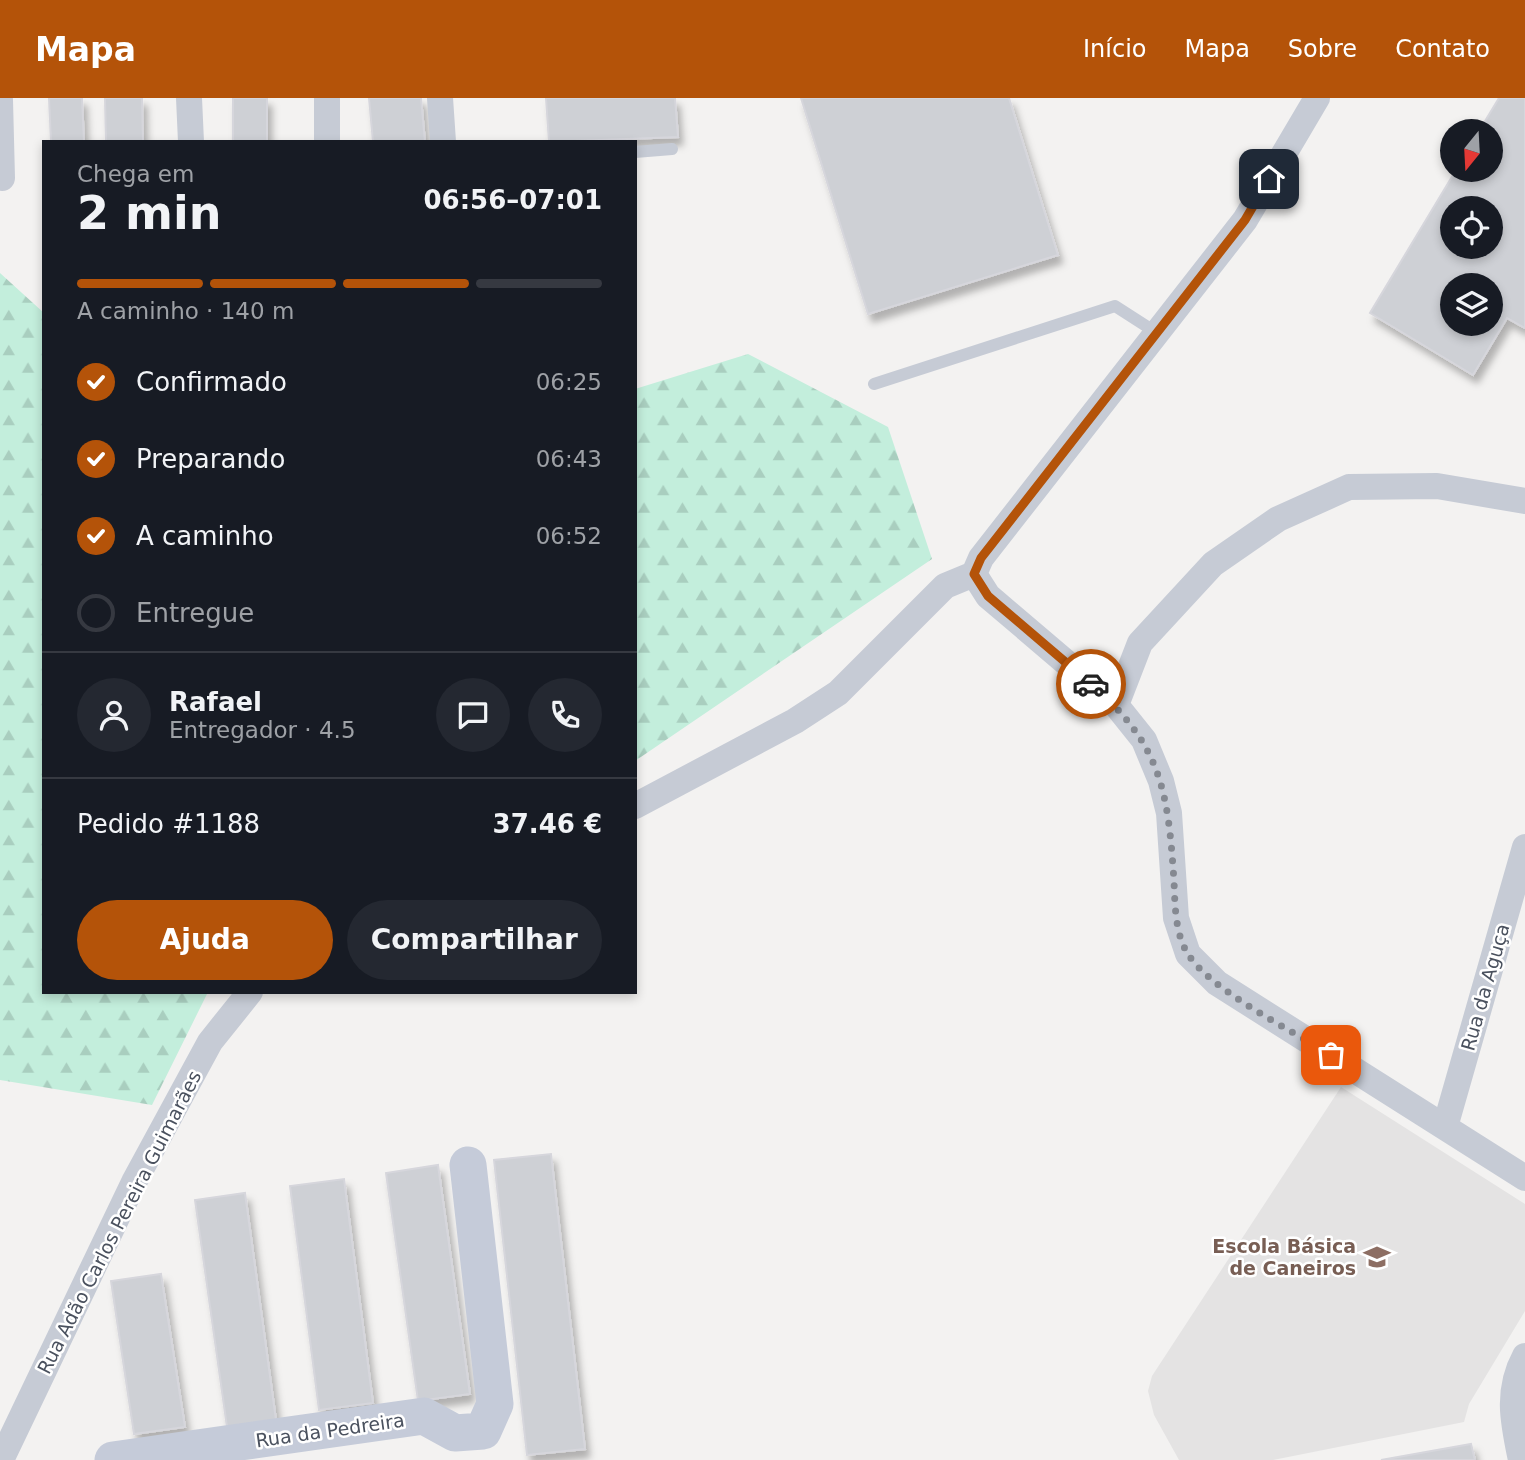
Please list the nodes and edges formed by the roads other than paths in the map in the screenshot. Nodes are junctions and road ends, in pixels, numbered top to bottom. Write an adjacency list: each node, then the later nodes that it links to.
1 (189, 98): 6 (street)
2 (327, 98): 7 (street)
3 (440, 98): 8 (street)
4 (1317, 98): 12 (street)
5 (0, 100): 11 (street)
6 (191, 140)
7 (327, 140)
8 (443, 140)
9 (672, 149): 10 (lane)
10 (637, 152)
11 (2, 178)
12 (1157, 333): 13 (lane); 15 (street)
13 (874, 384)
14 (1525, 501): 16 (street)
15 (974, 574): 16 (street); 17 (street)
16 (1116, 705): 20 (street)
17 (637, 805)
18 (1525, 847): 20 (street, Rua da Aguça)
19 (248, 994): 24 (street, Rua Adão Carlos Pereira Guimarães)
20 (1445, 1127): 22 (street)
21 (468, 1165): 25 (street, Rua da Pedreira)
22 (1525, 1178)
23 (1525, 1356): 26 (street)
24 (1, 1460)
25 (113, 1460)
26 (1521, 1460)

